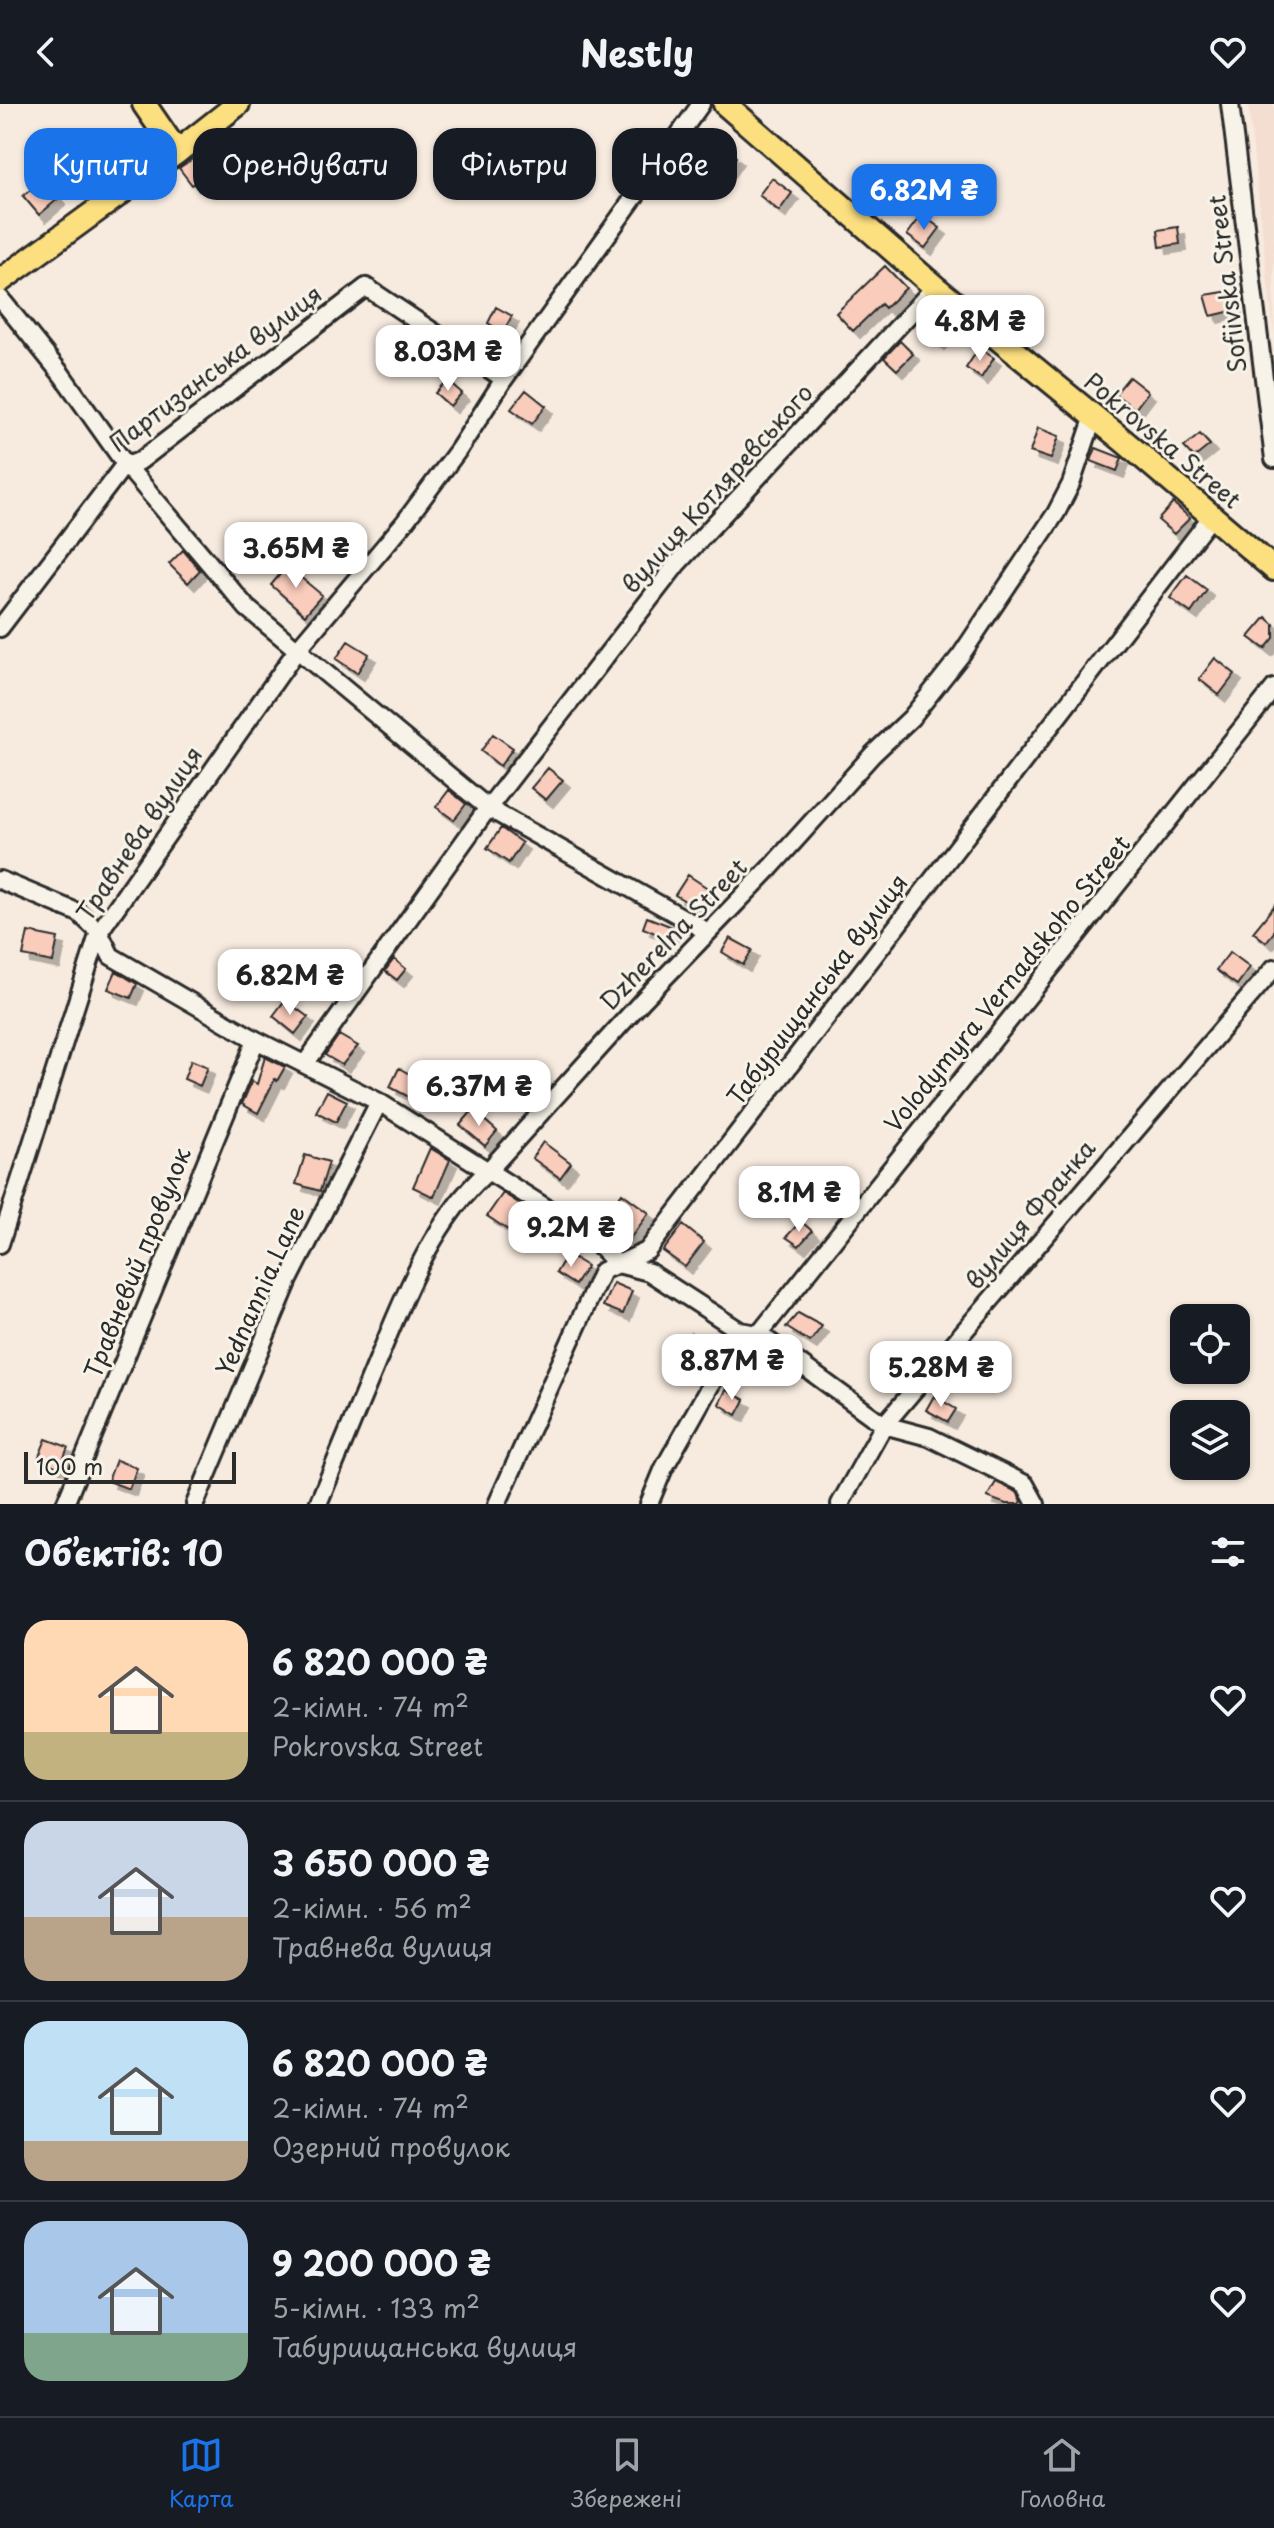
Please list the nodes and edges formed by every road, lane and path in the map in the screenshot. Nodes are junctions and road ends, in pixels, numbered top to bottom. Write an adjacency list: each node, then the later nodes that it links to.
1 (144, 104): 6 (main road)
2 (238, 104): 7 (main road)
3 (701, 104): 12 (street, Травнева вулиця)
4 (725, 104): 10 (main road, Pokrovska Street)
5 (1230, 104): 14 (street, Sofiivska Street)
6 (160, 128)
7 (177, 152)
8 (111, 200): 9 (main road)
9 (0, 281)
10 (935, 287): 13 (main road, Pokrovska Street); 21 (street, вулиця Котляревського)
11 (0, 298): 15 (street)
12 (504, 379): 15 (street, Партизанська вулиця); 19 (street, Травнева вулиця)
13 (1094, 416): 16 (main road, Pokrovska Street); 24 (street, Dzherelna Street)
14 (1274, 459)
15 (125, 464): 18 (street, Партизанська вулиця); 19 (street)
16 (1212, 516): 17 (main road, Pokrovska Street); 31 (street, Табурищанська вулиця)
17 (1274, 569)
18 (0, 628)
19 (297, 650): 21 (street); 23 (street, Травнева вулиця)
20 (1274, 688): 32 (street, Volodymyra Vernadskoho Street)
21 (488, 808): 24 (street); 27 (street, вулиця Котляревського)
22 (0, 880): 23 (street)
23 (99, 932): 26 (street); 30 (street, Травнева вулиця)
24 (708, 932): 29 (street, Dzherelna Street)
25 (1274, 968): 33 (street, вулиця Франка)
26 (256, 1040): 27 (street); 34 (street, Травневий провулок)
27 (305, 1064): 28 (street)
28 (379, 1102): 29 (street); 35 (street, Yednannia Lane)
29 (488, 1171): 31 (street); 36 (street, Dzherelna Street)
30 (0, 1244)
31 (618, 1264): 32 (street); 37 (street, Табурищанська вулиця)
32 (759, 1334): 33 (street); 38 (street, Volodymyra Vernadskoho Street)
33 (884, 1425): 39 (street, вулиця Франка); 40 (street)
34 (65, 1504)
35 (195, 1504)
36 (318, 1504)
37 (497, 1504)
38 (649, 1504)
39 (840, 1504)
40 (1036, 1504)

